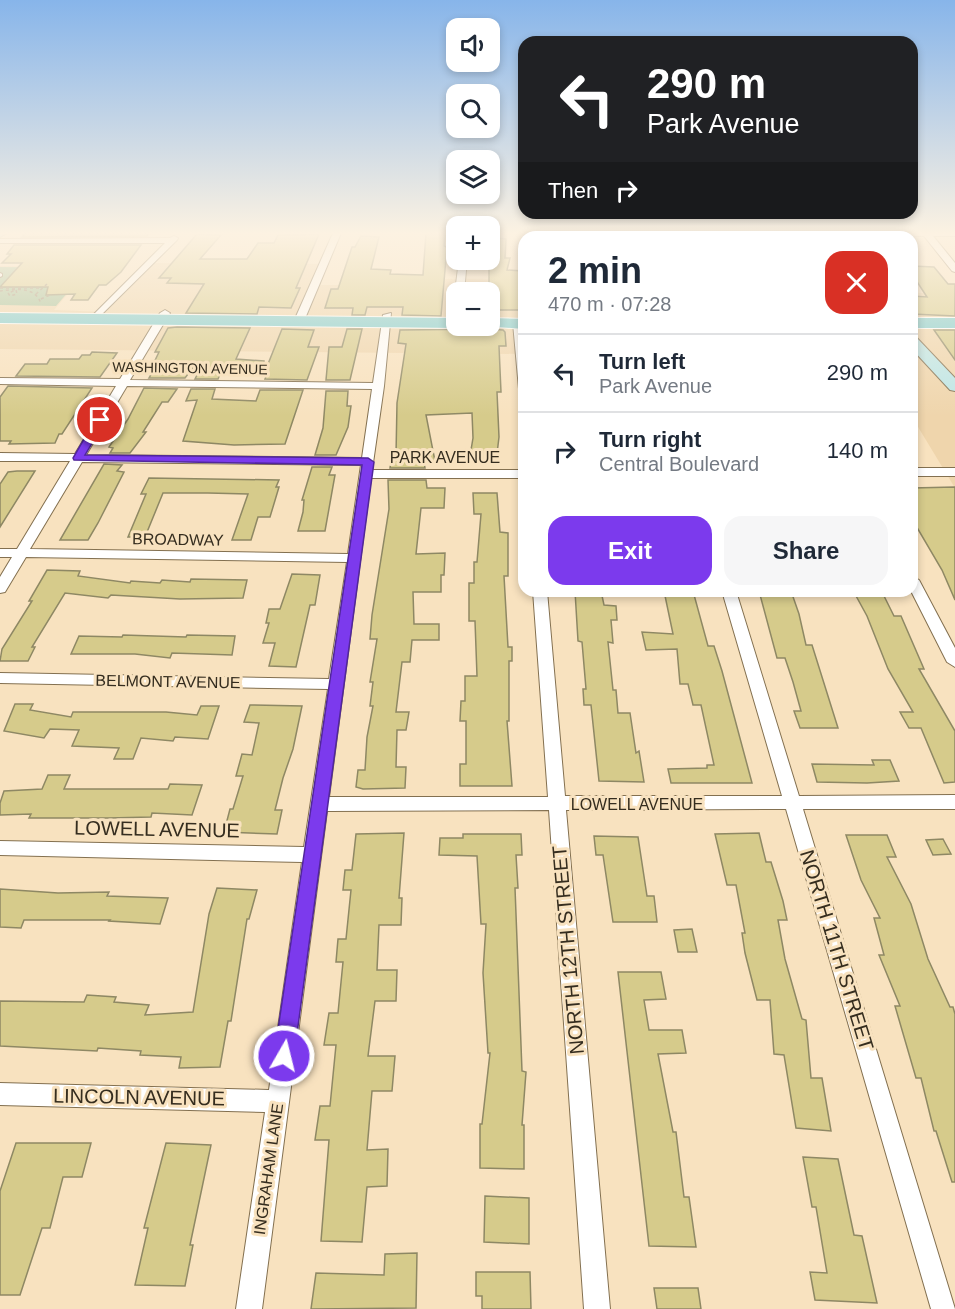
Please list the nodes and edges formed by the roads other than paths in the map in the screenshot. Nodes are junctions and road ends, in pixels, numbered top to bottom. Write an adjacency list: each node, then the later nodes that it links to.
1 (119, 294): 4 (street)
2 (310, 294): 8 (street)
3 (0, 311): 4 (main road)
4 (98, 315): 5 (main road); 7 (main road)
5 (163, 316): 8 (main road); 19 (street)
6 (446, 316): 10 (main road)
7 (0, 318)
8 (300, 318): 10 (main road)
9 (500, 318): 11 (main road)
10 (388, 319): 13 (main road); 20 (street, INGRAHAM LANE)
11 (518, 320)
12 (518, 321): 14 (main road)
13 (446, 322)
14 (500, 322)
15 (918, 323): 16 (main road)
16 (955, 323)
17 (918, 347): 21 (main road)
18 (0, 381): 19 (street, WASHINGTON AVENUE)
19 (123, 382): 20 (street, WASHINGTON AVENUE); 23 (street)
20 (379, 386): 24 (street, INGRAHAM LANE)
21 (955, 387)
22 (0, 457): 23 (street, PARK AVENUE)
23 (78, 458): 24 (street, PARK AVENUE); 29 (street)
24 (367, 468): 27 (street, PARK AVENUE); 30 (street, INGRAHAM LANE)
25 (918, 472): 26 (street)
26 (955, 472)
27 (518, 474)
28 (0, 553): 29 (street, BROADWAY)
29 (21, 553): 30 (street, BROADWAY); 31 (street)
30 (355, 558): 37 (street, INGRAHAM LANE)
31 (0, 589)
32 (918, 591): 35 (street)
33 (540, 597): 41 (street, NORTH 12TH STREET)
34 (731, 597): 39 (street, NORTH 11TH STREET)
35 (955, 662)
36 (0, 678): 37 (street, BELMONT AVENUE)
37 (336, 684): 40 (street, INGRAHAM LANE)
38 (955, 802): 39 (street, LOWELL AVENUE)
39 (793, 803): 41 (street, LOWELL AVENUE); 48 (street, NORTH 11TH STREET)
40 (319, 804): 41 (street, LOWELL AVENUE); 43 (street, INGRAHAM LANE)
41 (556, 804): 47 (street, NORTH 12TH STREET)
42 (0, 848): 43 (street, LOWELL AVENUE)
43 (312, 855): 45 (street, INGRAHAM LANE)
44 (0, 1094): 45 (street, LINCOLN AVENUE)
45 (278, 1101): 46 (street, INGRAHAM LANE)
46 (249, 1309)
47 (597, 1309)
48 (944, 1309)

